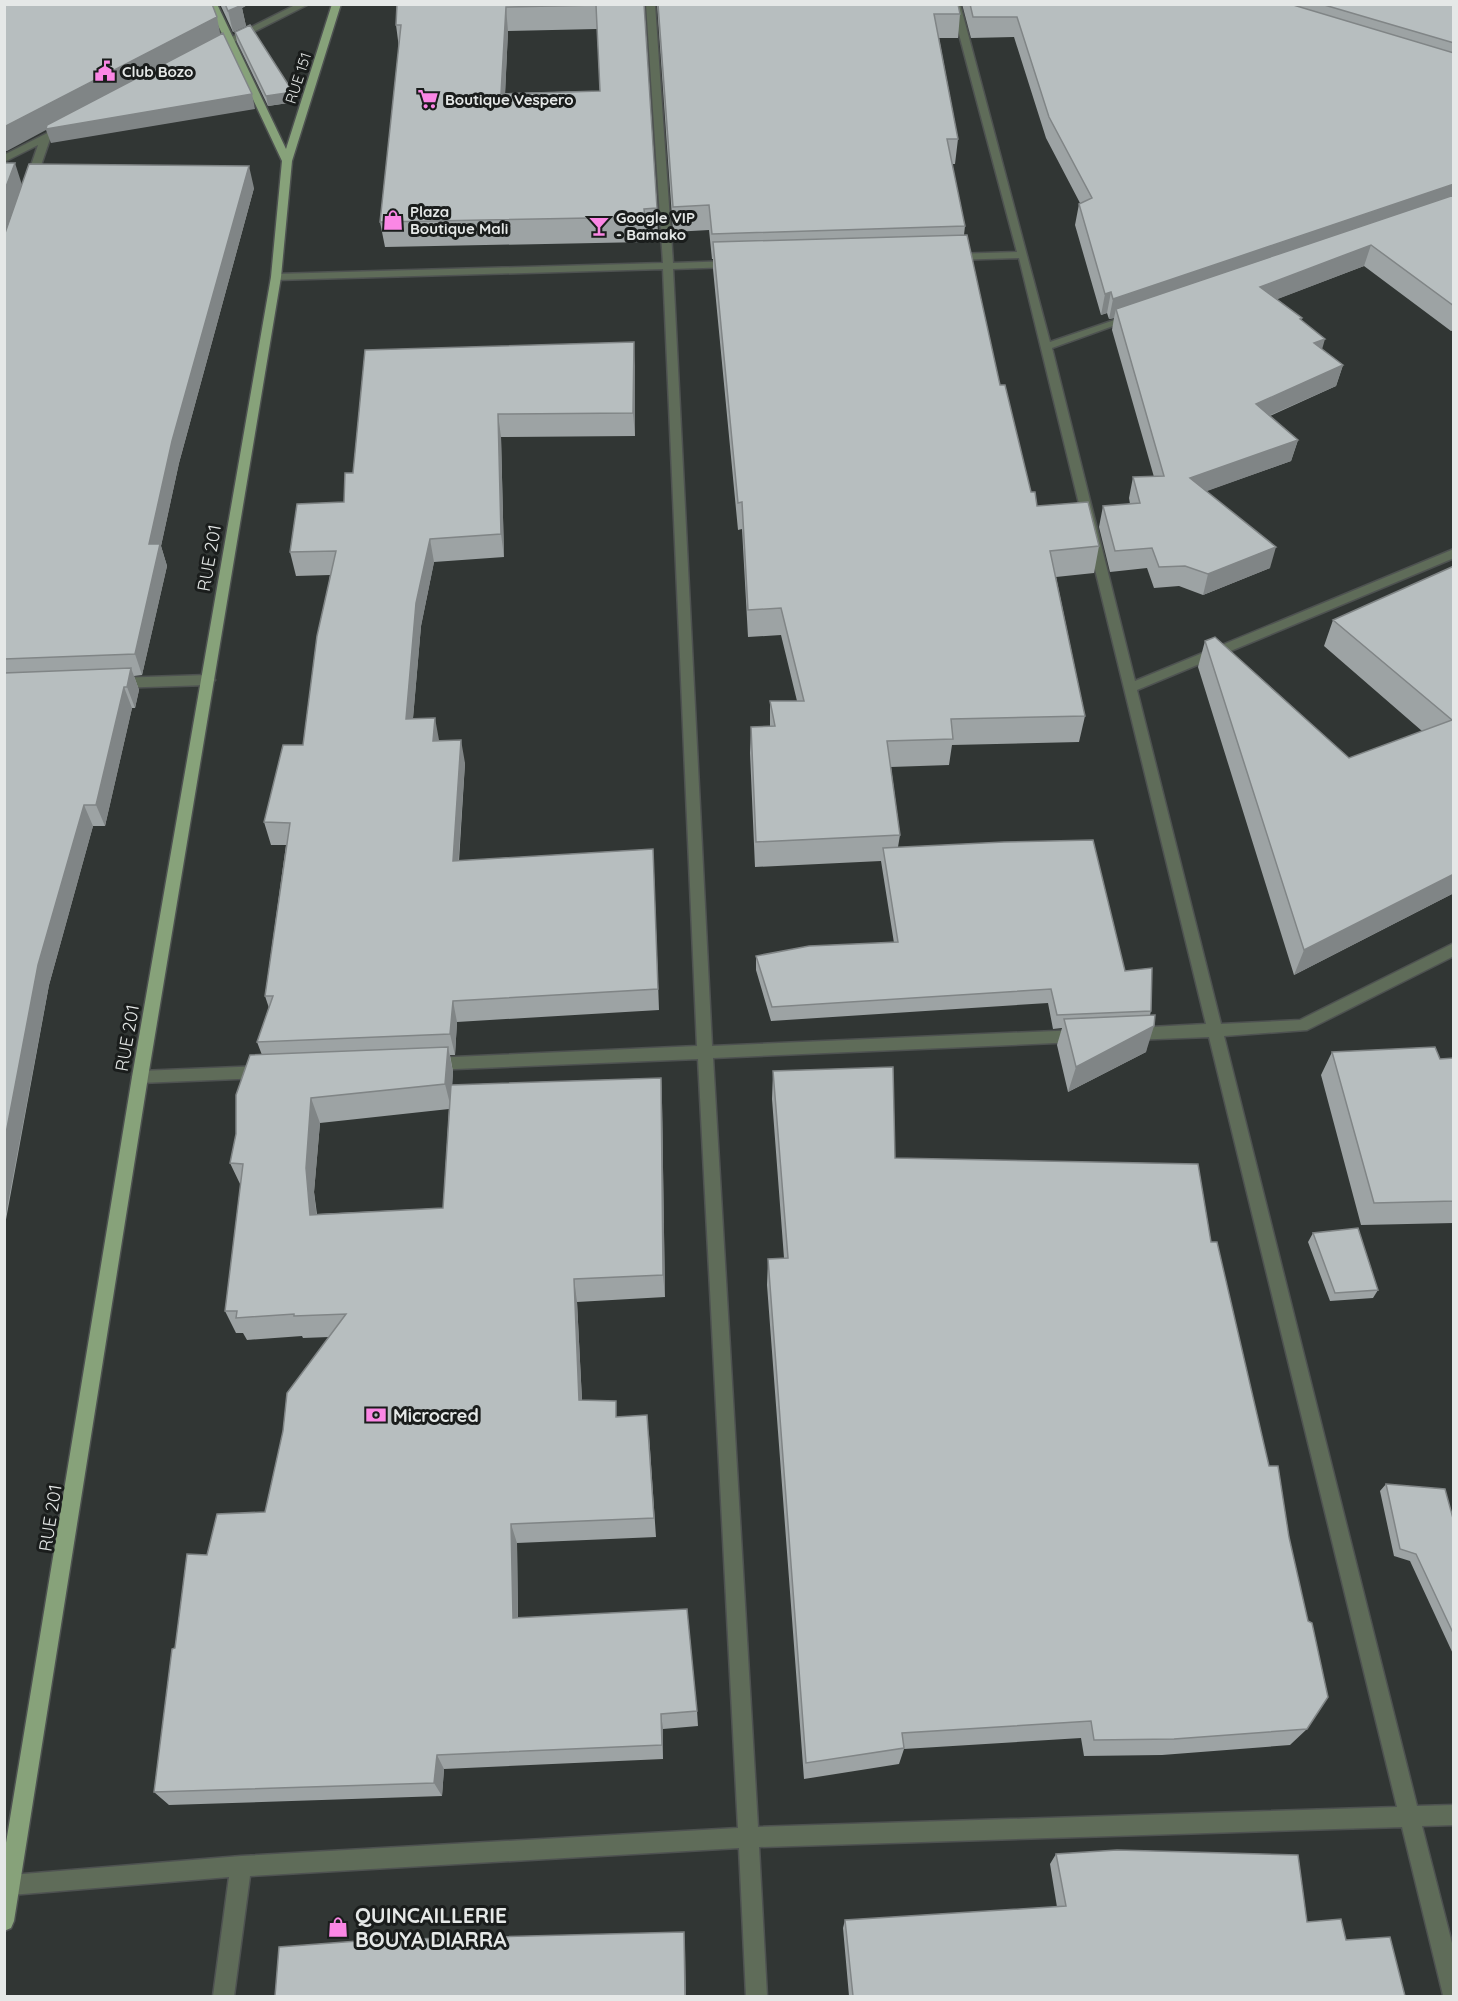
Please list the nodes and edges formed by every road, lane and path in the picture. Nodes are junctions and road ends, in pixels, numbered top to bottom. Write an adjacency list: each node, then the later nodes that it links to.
1 (212, 4): 6 (main road)
2 (305, 4): 6 (street)
3 (338, 4): 11 (main road, RUE 151)
4 (650, 4): 16 (street)
5 (956, 4): 13 (street)
6 (229, 40): 7 (street); 11 (main road)
7 (208, 51)
8 (76, 121): 9 (street)
9 (46, 137): 10 (street); 12 (street)
10 (4, 159)
11 (287, 161): 17 (main road, RUE 201)
12 (27, 193)
13 (1023, 255): 14 (street); 19 (street)
14 (940, 258)
15 (739, 264): 16 (street)
16 (668, 266): 17 (street); 28 (street)
17 (276, 278): 21 (main road, RUE 201)
18 (1148, 312): 19 (street)
19 (1046, 347): 23 (street)
20 (1454, 553): 23 (street)
21 (208, 680): 22 (street); 31 (main road, RUE 201)
22 (100, 684)
23 (1130, 688): 25 (street)
24 (1454, 949): 25 (street)
25 (1215, 1030): 26 (street); 32 (street)
26 (1120, 1034)
27 (1096, 1035): 28 (street)
28 (705, 1053): 29 (street); 34 (street)
29 (411, 1065)
30 (281, 1071): 31 (street)
31 (140, 1077): 36 (main road, RUE 201)
32 (1409, 1815): 33 (street); 34 (street); 38 (street)
33 (1454, 1815)
34 (748, 1837): 35 (street); 40 (street)
35 (241, 1866): 36 (street); 39 (street)
36 (11, 1885): 37 (main road, RUE 201)
37 (4, 1921)
38 (1454, 1995)
39 (224, 1996)
40 (757, 1996)

